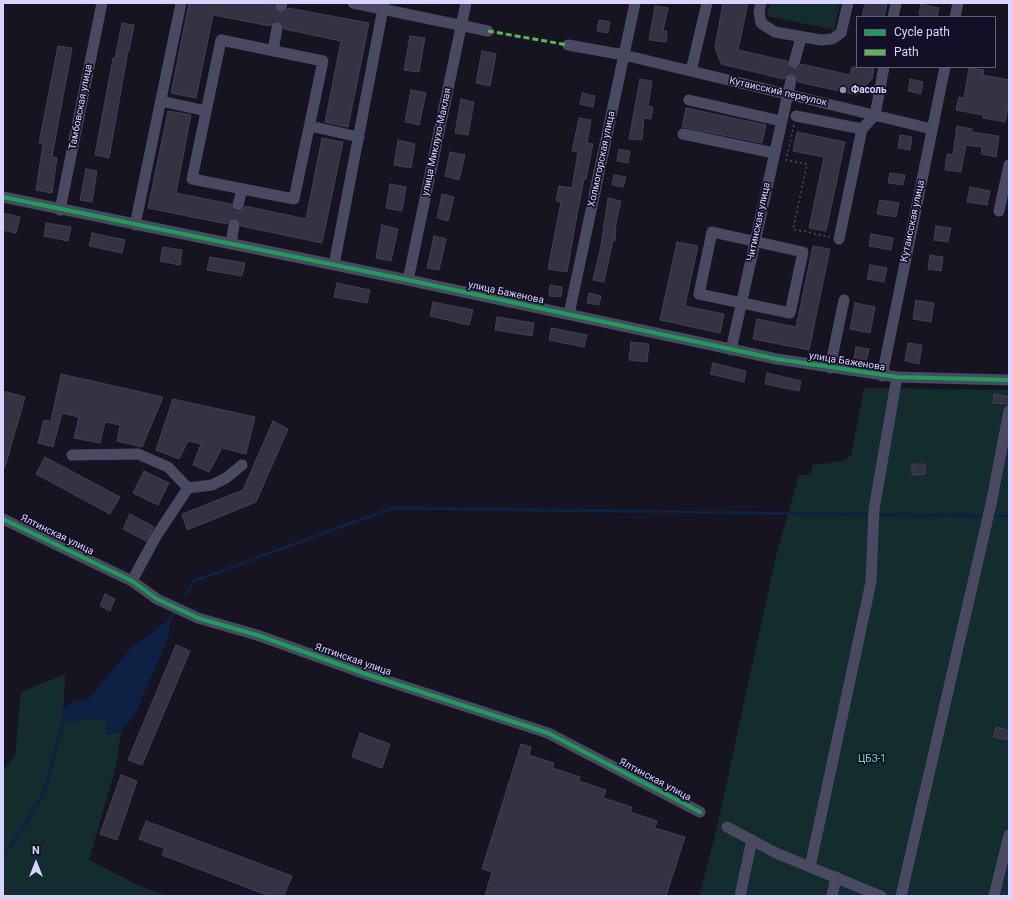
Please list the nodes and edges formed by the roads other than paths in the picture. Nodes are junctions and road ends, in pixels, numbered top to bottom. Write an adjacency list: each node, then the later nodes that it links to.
1 (102, 3): 43 (street, Тамбовская улица)
2 (181, 3): 28 (street)
3 (353, 3): 11 (street)
4 (466, 3): 14 (street, улица Миклухо-Маклая)
5 (635, 3): 20 (street, Холмогорская улица)
6 (707, 3): 24 (street)
7 (761, 3): 17 (street)
8 (848, 3): 17 (street)
9 (896, 3): 12 (street)
10 (958, 3): 13 (street)
11 (384, 6): 14 (street); 37 (street)
12 (893, 16)
13 (955, 16)
14 (461, 26): 16 (street); 51 (street, улица Миклухо-Маклая)
15 (277, 28): 19 (street)
16 (488, 31)
17 (801, 38): 21 (street)
18 (568, 45): 20 (street, Кутаисский переулок)
19 (273, 51): 29 (street); 33 (street)
20 (624, 55): 24 (street, Кутаисский переулок); 54 (street, Холмогорская улица)
21 (794, 63)
22 (884, 68): 30 (street)
23 (945, 68): 35 (street, Кутаисская улица)
24 (691, 71): 26 (street, Кутаисский переулок)
25 (790, 80): 26 (street, Читинская улица)
26 (787, 94): 30 (street, Кутаисский переулок); 32 (street, Читинская улица)
27 (689, 100): 32 (street)
28 (161, 101): 29 (street); 45 (street)
29 (206, 111): 40 (street)
30 (875, 115): 34 (street); 35 (street, Кутаисский переулок)
31 (796, 116): 34 (street)
32 (781, 121): 38 (street, Читинская улица)
33 (310, 126): 37 (street); 40 (street)
34 (862, 129): 47 (street)
35 (932, 129): 57 (street, Кутаисская улица)
36 (683, 134): 38 (street)
37 (358, 137): 50 (street)
38 (774, 153): 48 (street, Читинская улица)
39 (1009, 165): 44 (street)
40 (242, 189): 42 (street)
41 (3, 197): 43 (street, улица Баженова)
42 (238, 205)
43 (60, 210): 45 (street, улица Баженова)
44 (999, 211)
45 (135, 225): 49 (street, улица Баженова)
46 (234, 225): 49 (street)
47 (839, 238)
48 (754, 242): 53 (street, Читинская улица); 53 (street); 53 (street)
49 (231, 244): 50 (street, улица Баженова)
50 (334, 265): 51 (street, улица Баженова)
51 (408, 280): 54 (street, улица Баженова)
52 (844, 300): 56 (street)
53 (741, 303): 55 (street, Читинская улица)
54 (569, 314): 55 (street, улица Баженова)
55 (731, 350): 56 (street, улица Баженова)
56 (830, 368): 57 (street, улица Баженова)
57 (882, 376): 58 (street, улица Баженова)
58 (897, 377): 59 (street, улица Баженова); 70 (street)
59 (1009, 380)
60 (1009, 411): 75 (street)
61 (72, 455): 63 (street)
62 (242, 465): 63 (street)
63 (188, 488): 65 (street)
64 (3, 519): 65 (street, Ялтинская улица)
65 (132, 581): 66 (street, Ялтинская улица)
66 (700, 812)
67 (727, 827): 69 (street)
68 (1009, 835): 76 (street)
69 (752, 840): 70 (street); 72 (street)
70 (810, 867): 71 (street)
71 (836, 877): 73 (street); 74 (street)
72 (740, 896)
73 (832, 896)
74 (881, 896)
75 (901, 896)
76 (994, 896)

